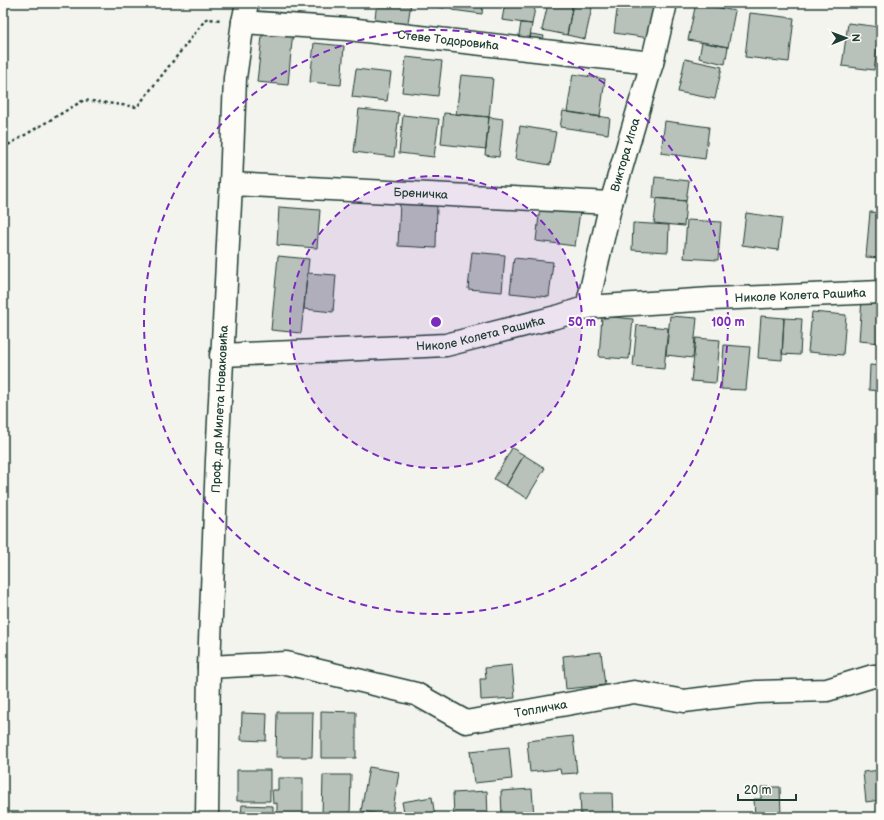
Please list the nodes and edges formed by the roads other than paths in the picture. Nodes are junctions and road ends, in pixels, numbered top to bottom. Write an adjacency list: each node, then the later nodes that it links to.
1 (666, 3): 3 (street, Виктора Игоа)
2 (245, 12): 3 (street, Стеве Тодоровића); 4 (street, Проф. др Милета Новаковића)
3 (652, 63): 5 (street, Виктора Игоа)
4 (231, 184): 5 (street, Бреничка); 8 (street, Проф. др Милета Новаковића)
5 (611, 203): 7 (street, Виктора Игоа)
6 (881, 292): 7 (street, Николе Колета Рашића)
7 (587, 306): 8 (street, Николе Колета Рашића)
8 (221, 355): 9 (street, Проф. др Милета Новаковића)
9 (209, 667): 10 (street, Топличка); 11 (street, Проф. др Милета Новаковића)
10 (881, 676)
11 (207, 817)

